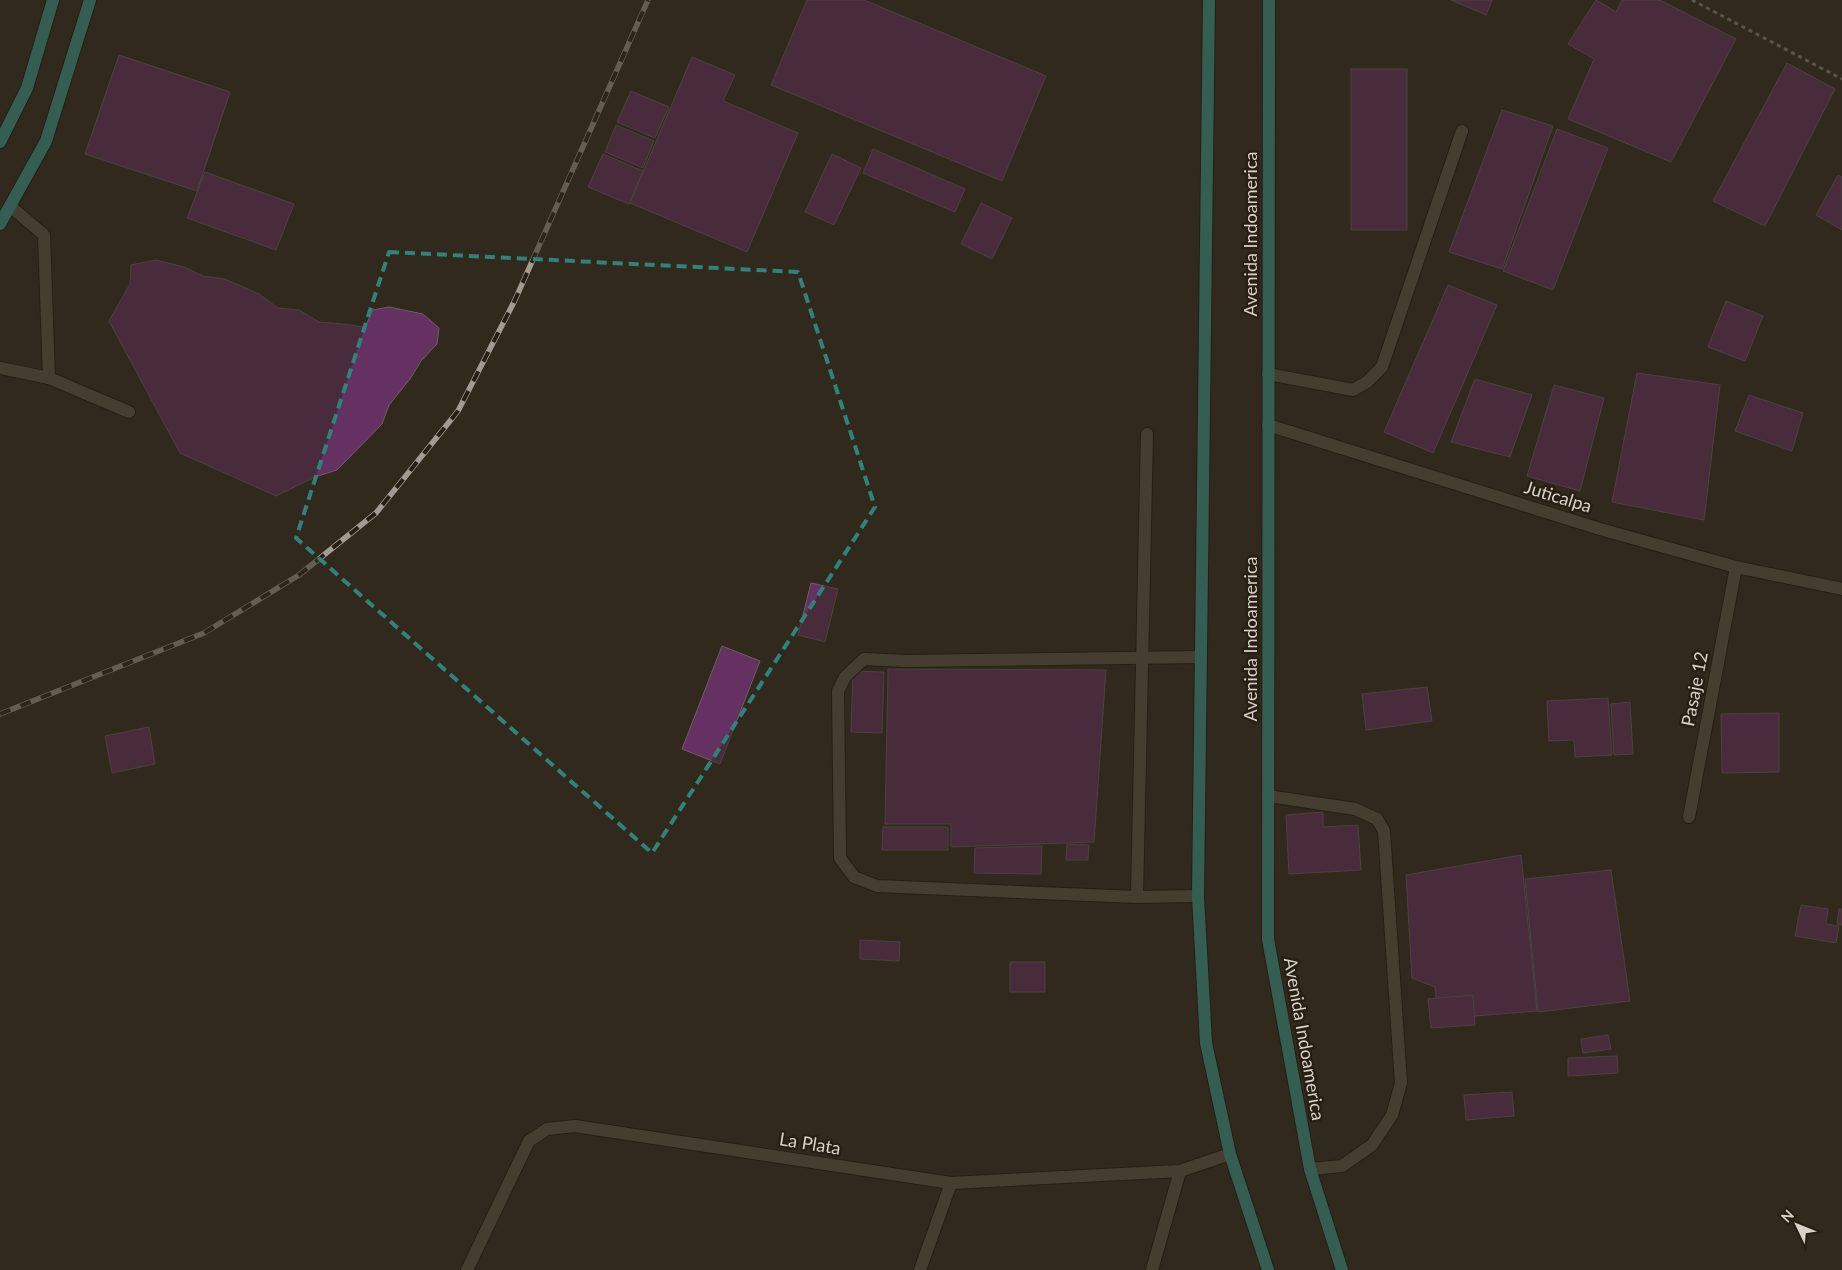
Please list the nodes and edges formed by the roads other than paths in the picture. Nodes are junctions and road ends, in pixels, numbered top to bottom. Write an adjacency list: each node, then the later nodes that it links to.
1 (53, 0): 6 (main road)
2 (90, 0): 7 (main road)
3 (1209, 0): 18 (main road)
4 (1269, 0): 10 (main road, Avenida Indoamerica)
5 (1462, 131): 10 (street)
6 (0, 142)
7 (10, 206): 8 (main road); 11 (street)
8 (0, 224)
9 (0, 368): 11 (street)
10 (1268, 374): 13 (main road, Avenida Indoamerica)
11 (50, 378): 12 (street)
12 (129, 412)
13 (1268, 425): 15 (street, Juticalpa); 19 (main road, Avenida Indoamerica)
14 (1146, 434): 17 (street)
15 (1736, 567): 16 (street, Juticalpa); 20 (street, Pasaje 12)
16 (1842, 589)
17 (1142, 657): 18 (street); 22 (street); 22 (street)
18 (1201, 657): 21 (main road)
19 (1268, 796): 24 (main road, Avenida Indoamerica); 24 (street)
20 (1689, 817)
21 (1198, 896): 22 (street); 23 (main road)
22 (1137, 897)
23 (1230, 1154): 25 (street, La Plata); 30 (main road)
24 (1310, 1169): 31 (main road, Avenida Indoamerica)
25 (1180, 1171): 26 (street, La Plata); 29 (street)
26 (951, 1183): 27 (street, La Plata); 28 (street)
27 (467, 1270)
28 (920, 1270)
29 (1152, 1270)
30 (1268, 1270)
31 (1342, 1270)

